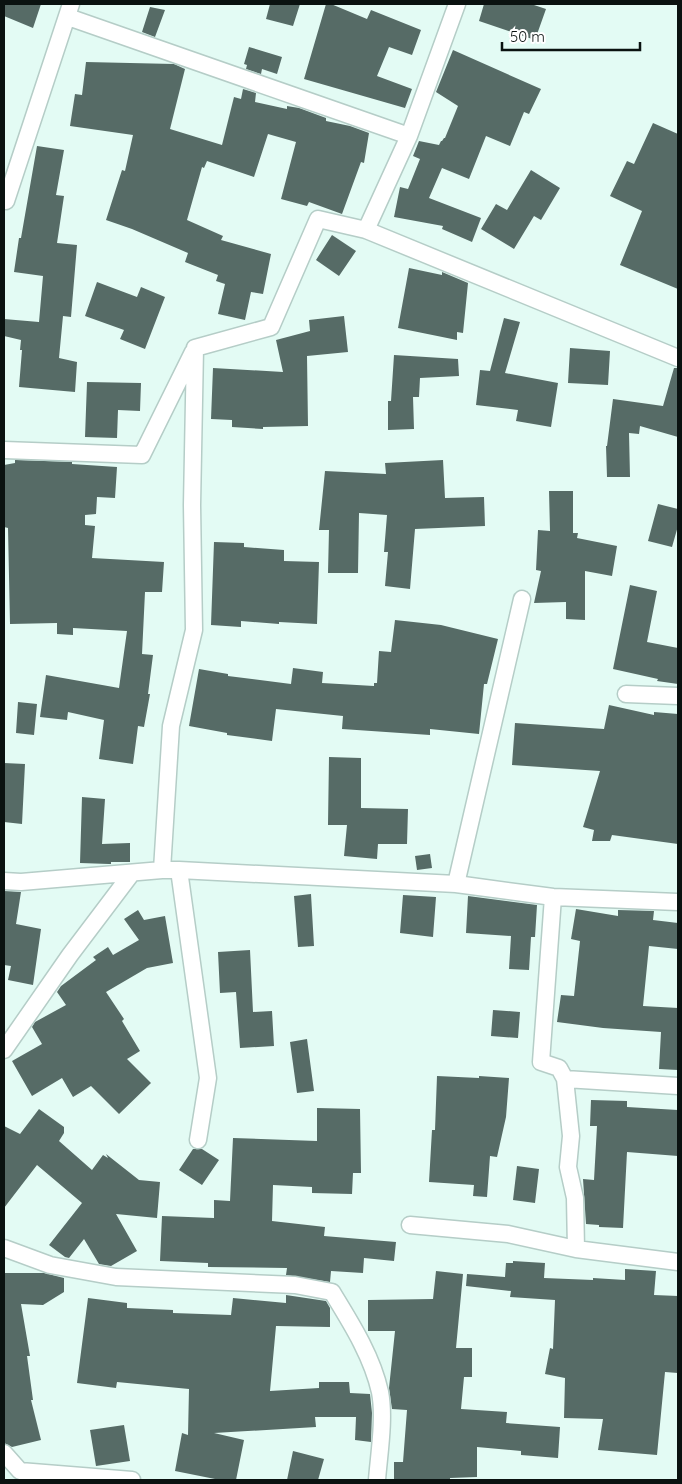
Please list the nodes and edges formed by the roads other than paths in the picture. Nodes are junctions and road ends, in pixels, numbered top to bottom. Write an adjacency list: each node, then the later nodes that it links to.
1 (457, 4): 3 (street)
2 (70, 10): 3 (street); 4 (street)
3 (409, 136): 5 (street)
4 (4, 202)
5 (366, 230): 6 (street); 7 (street)
6 (195, 348): 8 (street); 12 (street)
7 (678, 358)
8 (4, 450)
9 (522, 599): 16 (street)
10 (626, 694): 11 (street)
11 (678, 696)
12 (162, 870): 13 (street); 14 (street)
13 (179, 870): 16 (street); 22 (street)
14 (132, 873): 15 (street); 19 (street)
15 (4, 881)
16 (456, 884): 17 (street)
17 (553, 897): 18 (street); 20 (street)
18 (678, 902)
19 (4, 1050)
20 (566, 1079): 21 (street); 25 (street)
21 (678, 1086)
22 (198, 1140)
23 (410, 1225): 25 (street)
24 (4, 1248): 29 (street)
25 (576, 1249): 26 (street)
26 (678, 1262)
27 (4, 1453): 28 (street)
28 (132, 1480)
29 (377, 1480)

